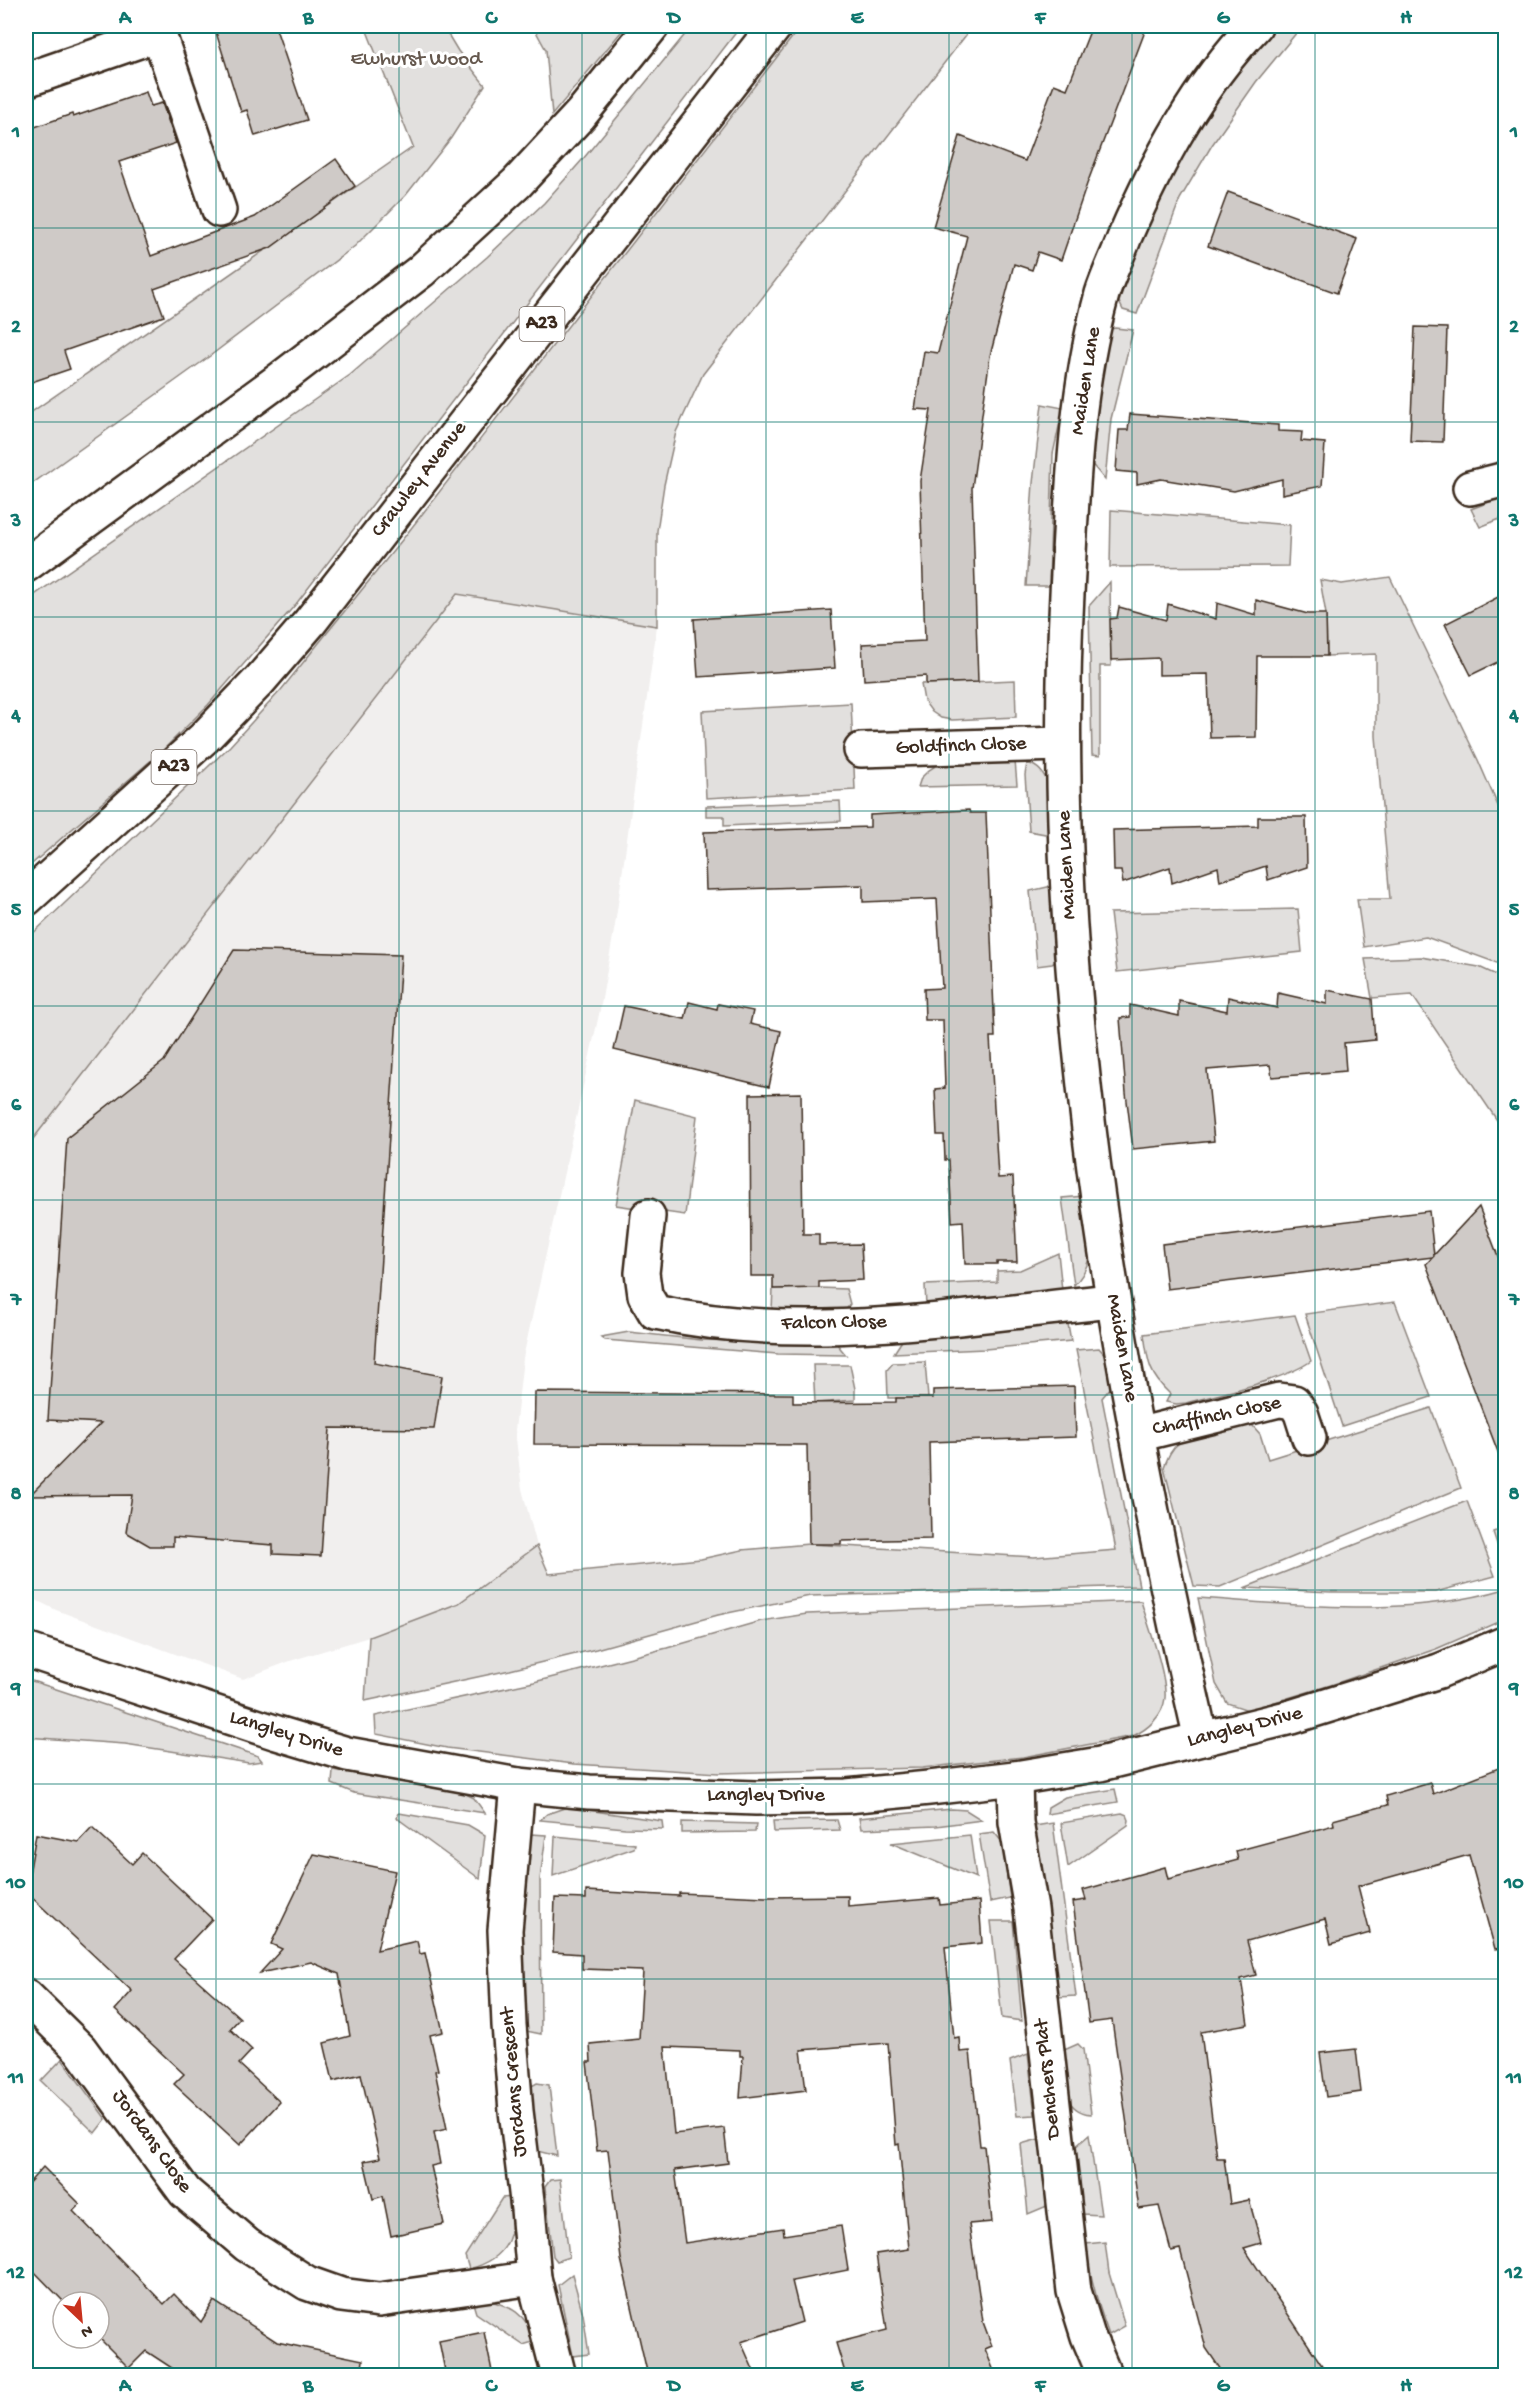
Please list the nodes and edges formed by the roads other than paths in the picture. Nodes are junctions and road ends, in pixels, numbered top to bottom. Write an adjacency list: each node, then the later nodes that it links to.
1 (652, 26): 9 (street)
2 (775, 26): 12 (street, Crawley Avenue / A23)
3 (1255, 26): 10 (street, Maiden Lane)
4 (158, 30): 5 (street); 6 (street)
5 (26, 80)
6 (219, 210)
7 (1506, 479): 8 (street)
8 (1470, 488)
9 (26, 565)
10 (1062, 744): 11 (street, Goldfinch Close); 14 (street, Maiden Lane)
11 (861, 750)
12 (26, 899)
13 (648, 1216): 14 (street, Falcon Close)
14 (1112, 1300): 15 (street, Maiden Lane)
15 (1137, 1435): 16 (street, Chaffinch Close); 19 (street, Maiden Lane)
16 (1309, 1438)
17 (1506, 1643): 19 (street, Langley Drive)
18 (26, 1650): 21 (street, Langley Drive)
19 (1201, 1739): 20 (street, Langley Drive)
20 (1016, 1778): 21 (street, Langley Drive); 25 (street, Denchers Plat)
21 (518, 1785): 23 (street, Jordans Crescent)
22 (26, 1996): 23 (street, Jordans Close)
23 (534, 2278): 24 (street, Jordans Crescent)
24 (559, 2376)
25 (1105, 2376)

